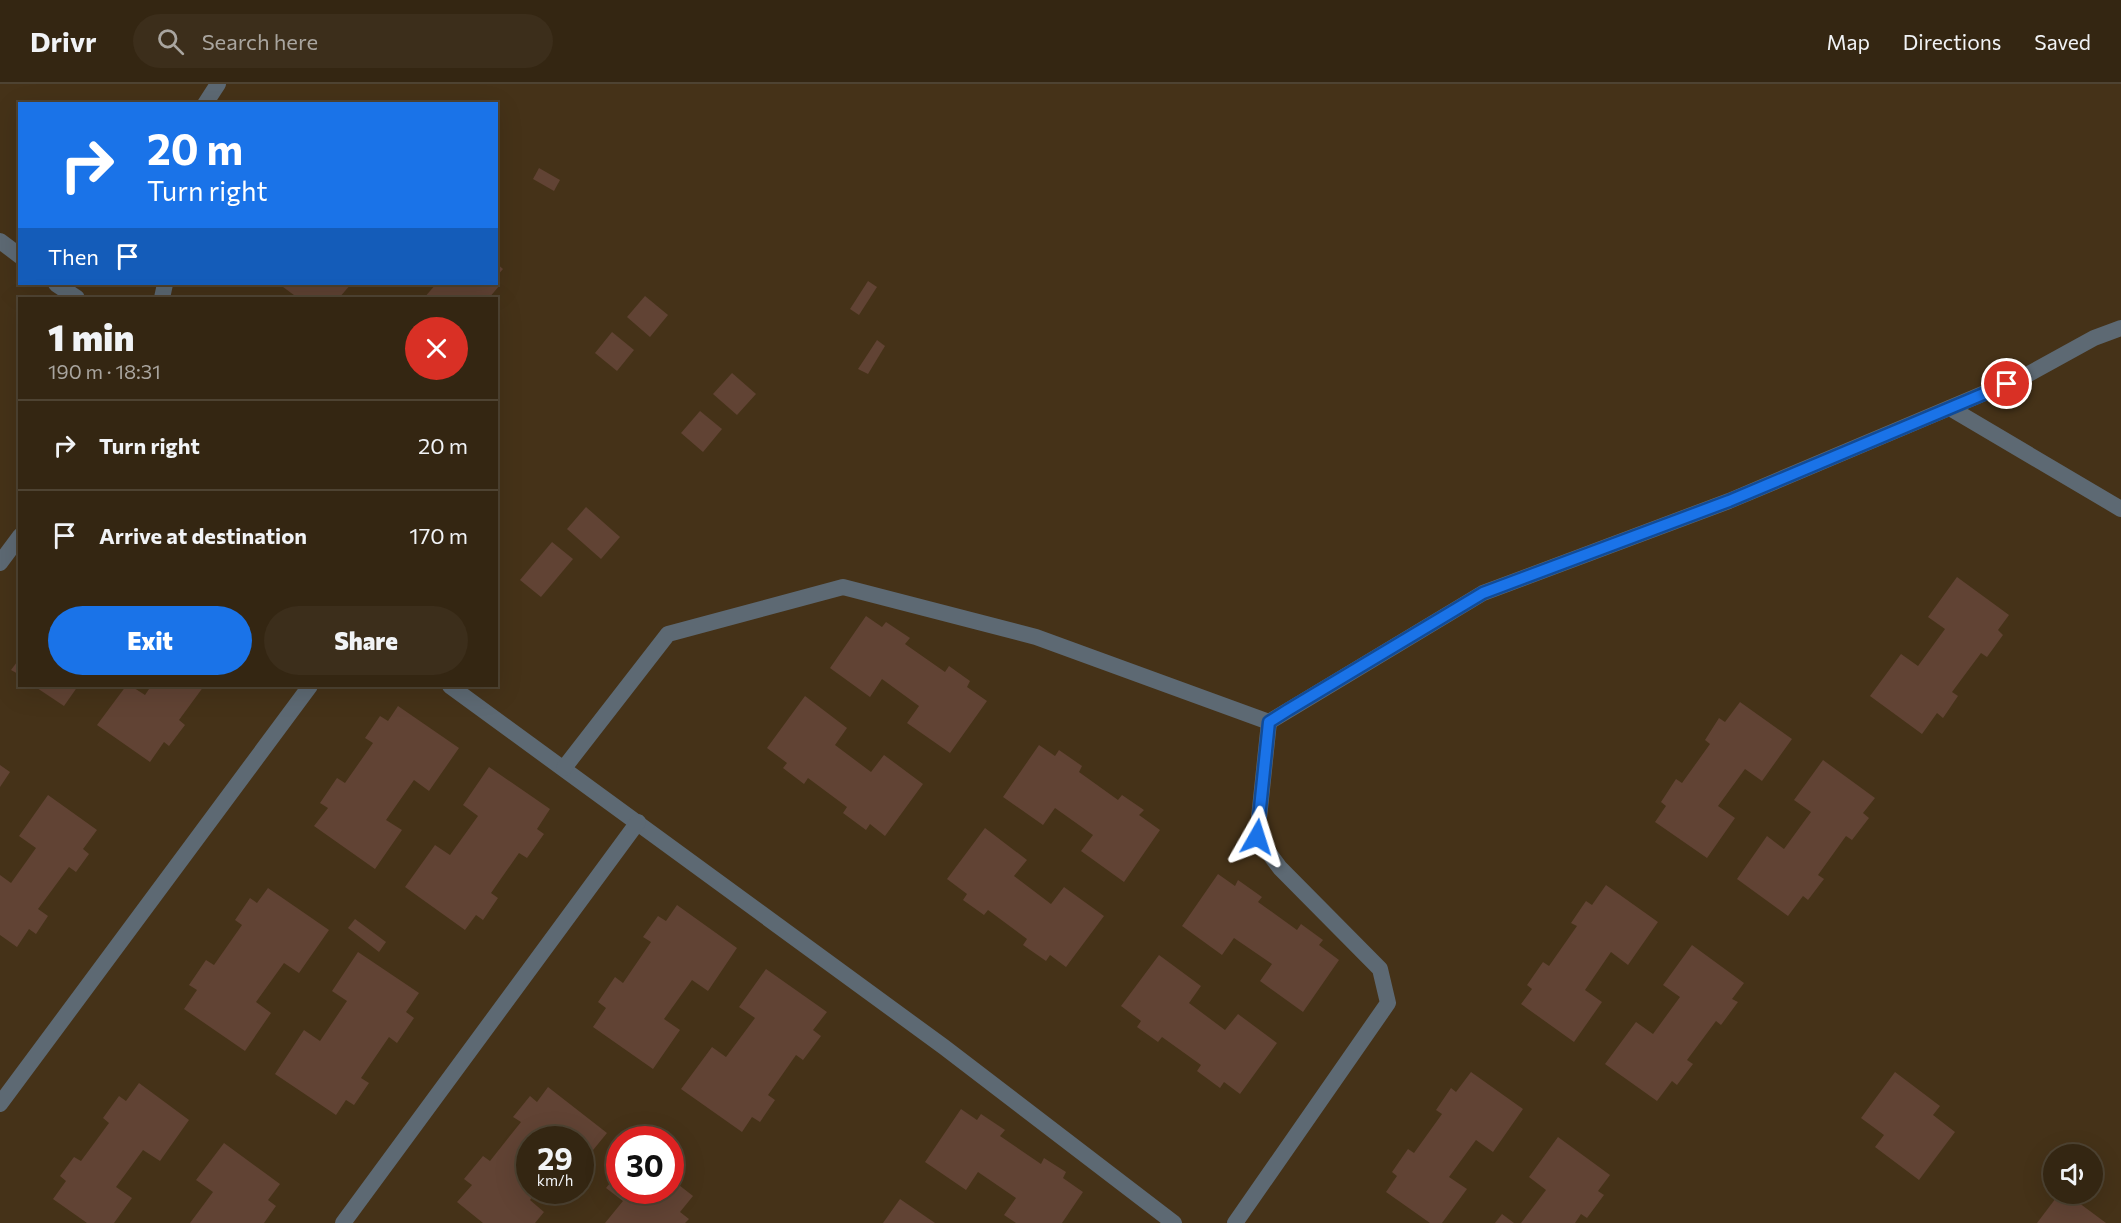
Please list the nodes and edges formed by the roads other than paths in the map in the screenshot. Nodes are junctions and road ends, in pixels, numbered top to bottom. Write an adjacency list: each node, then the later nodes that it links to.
1 (218, 84): 2 (street)
2 (206, 102)
3 (0, 241): 4 (street)
4 (18, 254)
5 (58, 285): 6 (street)
6 (75, 297)
7 (2121, 328): 8 (street)
8 (1950, 408): 9 (street); 14 (street)
9 (2121, 509)
10 (18, 539): 11 (street)
11 (0, 562)
12 (309, 687): 17 (street)
13 (451, 687): 15 (street)
14 (1269, 722): 15 (street); 20 (street)
15 (564, 768): 16 (street)
16 (638, 822): 18 (street); 19 (street)
17 (0, 1104)
18 (343, 1223)
19 (1174, 1223)
20 (1235, 1223)

